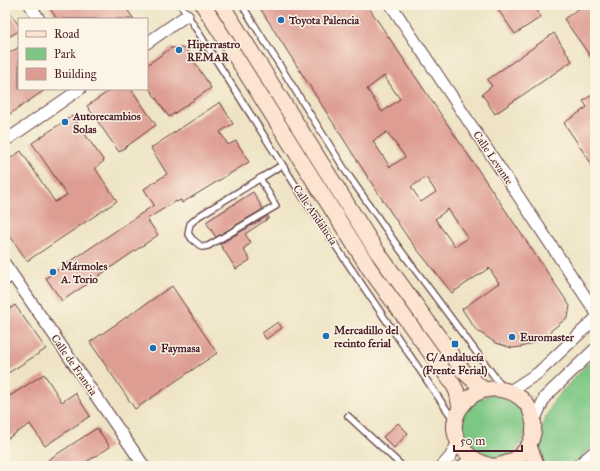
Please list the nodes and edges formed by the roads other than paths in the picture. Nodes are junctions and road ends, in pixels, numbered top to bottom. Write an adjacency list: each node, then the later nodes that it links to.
1 (30, 5): 8 (street)
2 (181, 5): 7 (lane, Calle Andalucía)
3 (203, 5): 21 (main road, Calle Andalucía)
4 (222, 5): 19 (main road)
5 (242, 5): 20 (lane)
6 (391, 5): 16 (street, Calle Levante)
7 (187, 15): 9 (street); 12 (lane, Calle Andalucía)
8 (38, 18)
9 (148, 42)
10 (79, 90): 11 (street)
11 (5, 141)
12 (282, 165): 13 (lane); 21 (lane, Calle Andalucía)
13 (260, 178): 13 (lane)
14 (5, 264): 15 (street, Calle de Francia)
15 (9, 280): 29 (street, Calle de Francia)
16 (595, 311)
17 (595, 319): 20 (street)
18 (595, 349): 23 (street)
19 (484, 389): 20 (main road); 21 (main road)
20 (507, 390): 23 (main road)
21 (458, 415): 24 (main road)
22 (348, 416): 30 (lane)
23 (534, 421): 25 (main road)
24 (458, 442): 27 (main road); 31 (street)
25 (529, 446): 28 (main road); 33 (main road)
26 (595, 448): 34 (street)
27 (467, 463): 32 (main road)
28 (505, 465)
29 (144, 466)
30 (402, 466)
31 (442, 466)
32 (492, 466)
33 (537, 466)
34 (575, 466)

